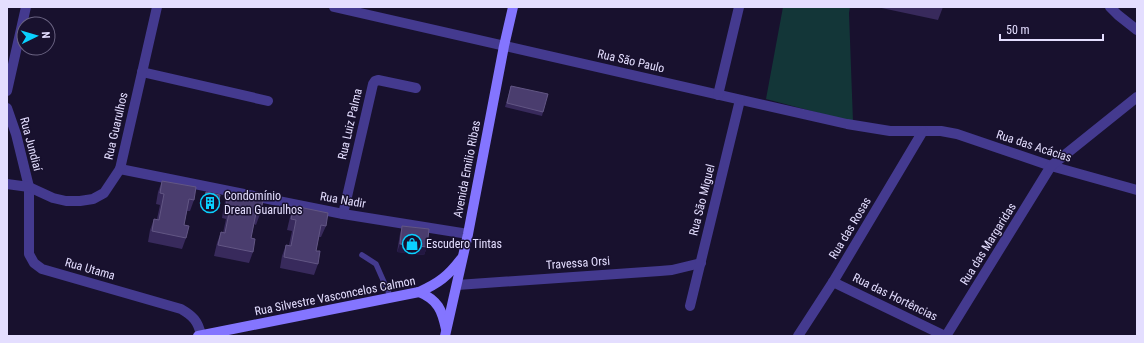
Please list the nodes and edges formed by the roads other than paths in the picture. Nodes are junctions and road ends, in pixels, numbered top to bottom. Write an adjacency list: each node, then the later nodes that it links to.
1 (26, 7): 11 (street)
2 (156, 7): 9 (street, Rua Guarulhos)
3 (334, 7): 8 (street, Rua São Paulo)
4 (513, 7): 8 (main road, Avenida Emilio Ribas)
5 (739, 7): 12 (street)
6 (1110, 7): 7 (street)
7 (1137, 30)
8 (504, 46): 12 (street, Rua São Paulo); 24 (main road, Avenida Emilio Ribas)
9 (142, 72): 15 (street); 19 (street, Rua Guarulhos)
10 (416, 88): 23 (street, Rua Luiz Palma)
11 (7, 91)
12 (718, 94): 14 (street, Rua São Paulo)
13 (1137, 97): 18 (street, Rua das Margaridas)
14 (740, 100): 17 (street, Rua São Paulo); 27 (street, Rua São Miguel)
15 (268, 101)
16 (7, 108): 21 (street, Rua Jundiaí)
17 (923, 131): 18 (street, Rua das Acácias); 28 (street, Rua das Rosas)
18 (1051, 166): 22 (street, Rua das Acácias); 36 (street, Rua das Margaridas)
19 (120, 169): 21 (street, Rua Guarulhos); 23 (street, Rua Nadir)
20 (7, 184): 21 (street, Rua Guarulhos)
21 (29, 187): 34 (street, Rua Utama)
22 (1137, 190)
23 (343, 214): 24 (street, Rua Nadir)
24 (468, 234): 26 (main road, Avenida Emilio Ribas)
25 (362, 255): 31 (lane)
26 (463, 256): 29 (main road, Avenida Emilio Ribas); 30 (main road, Rua Silvestre Vasconcelos Calmon)
27 (700, 263): 29 (street, Travessa Orsi); 32 (street, Rua São Miguel)
28 (833, 282): 35 (street, Rua das Rosas); 36 (street, Rua das Hortências)
29 (457, 284): 33 (main road, Avenida Emilio Ribas)
30 (420, 292): 31 (main road, Rua Silvestre Vasconcelos Calmon); 33 (main road)
31 (391, 299): 34 (main road, Rua Silvestre Vasconcelos Calmon)
32 (690, 306)
33 (446, 334)
34 (200, 336)
35 (798, 336)
36 (945, 336)

